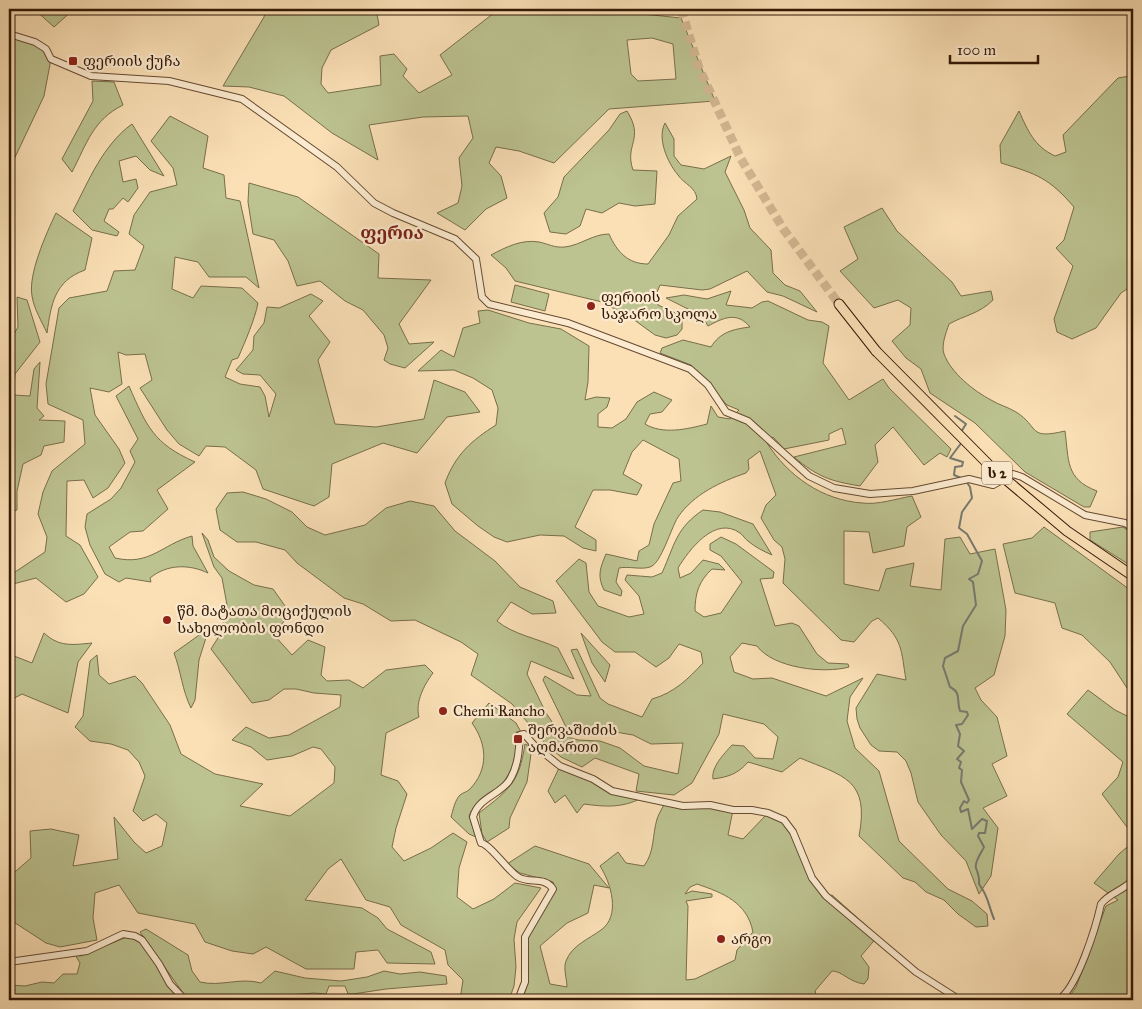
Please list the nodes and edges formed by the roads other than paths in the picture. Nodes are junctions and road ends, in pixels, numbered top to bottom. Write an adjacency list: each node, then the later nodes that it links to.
1 (9, 34): 3 (street)
2 (839, 304): 4 (highway, ს 2, bridge)
3 (1133, 528)
4 (1133, 576)
5 (1133, 880): 10 (street)
6 (9, 962): 7 (street)
7 (185, 1000)
8 (518, 1000): 9 (street)
9 (960, 1000)
10 (1058, 1000)

